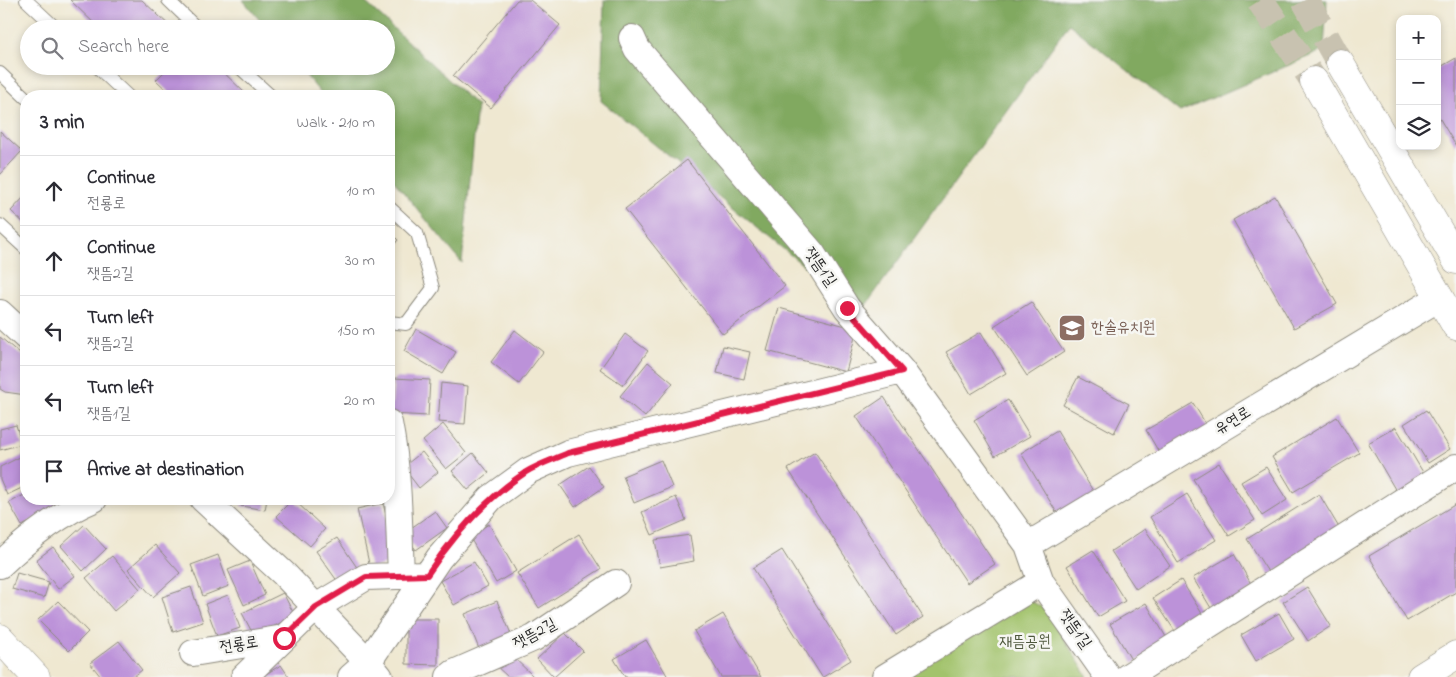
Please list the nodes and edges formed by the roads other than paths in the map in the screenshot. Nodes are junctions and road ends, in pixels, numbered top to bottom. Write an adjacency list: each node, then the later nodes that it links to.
1 (26, 0): 3 (lane)
2 (168, 0): 4 (lane)
3 (47, 20)
4 (189, 20)
5 (632, 38): 23 (street, 잿뜸1길)
6 (1340, 63): 17 (street)
7 (0, 73): 13 (lane)
8 (106, 75): 11 (lane)
9 (248, 75): 12 (lane)
10 (1314, 81): 18 (street)
11 (122, 90)
12 (264, 90)
13 (20, 92)
14 (395, 212): 20 (lane)
15 (0, 225): 16 (lane)
16 (20, 243)
17 (1456, 260)
18 (1439, 298): 21 (street); 28 (street, 유연로)
19 (0, 313): 22 (street)
20 (395, 323)
21 (1456, 326)
22 (20, 331)
23 (902, 371): 28 (street, 잿뜸1길); 30 (street)
24 (1456, 467): 45 (street)
25 (395, 468): 31 (street)
26 (79, 505): 29 (street)
27 (209, 505): 34 (street)
28 (1028, 545): 32 (street, 잿뜸1길)
29 (0, 565)
30 (427, 575): 31 (street); 39 (street)
31 (401, 576): 34 (street)
32 (1042, 582): 43 (street); 44 (street, 잿뜸1길)
33 (616, 583): 42 (street, 잿뜸2길)
34 (316, 607): 36 (street, 전룡로); 39 (street)
35 (0, 638): 40 (street)
36 (284, 638): 37 (street, 전룡로); 41 (street, 전룡로)
37 (193, 653)
38 (1456, 655): 46 (street)
39 (367, 672)
40 (36, 677)
41 (244, 677)
42 (449, 677)
43 (884, 677)
44 (1108, 677)
45 (1127, 677)
46 (1420, 677)

